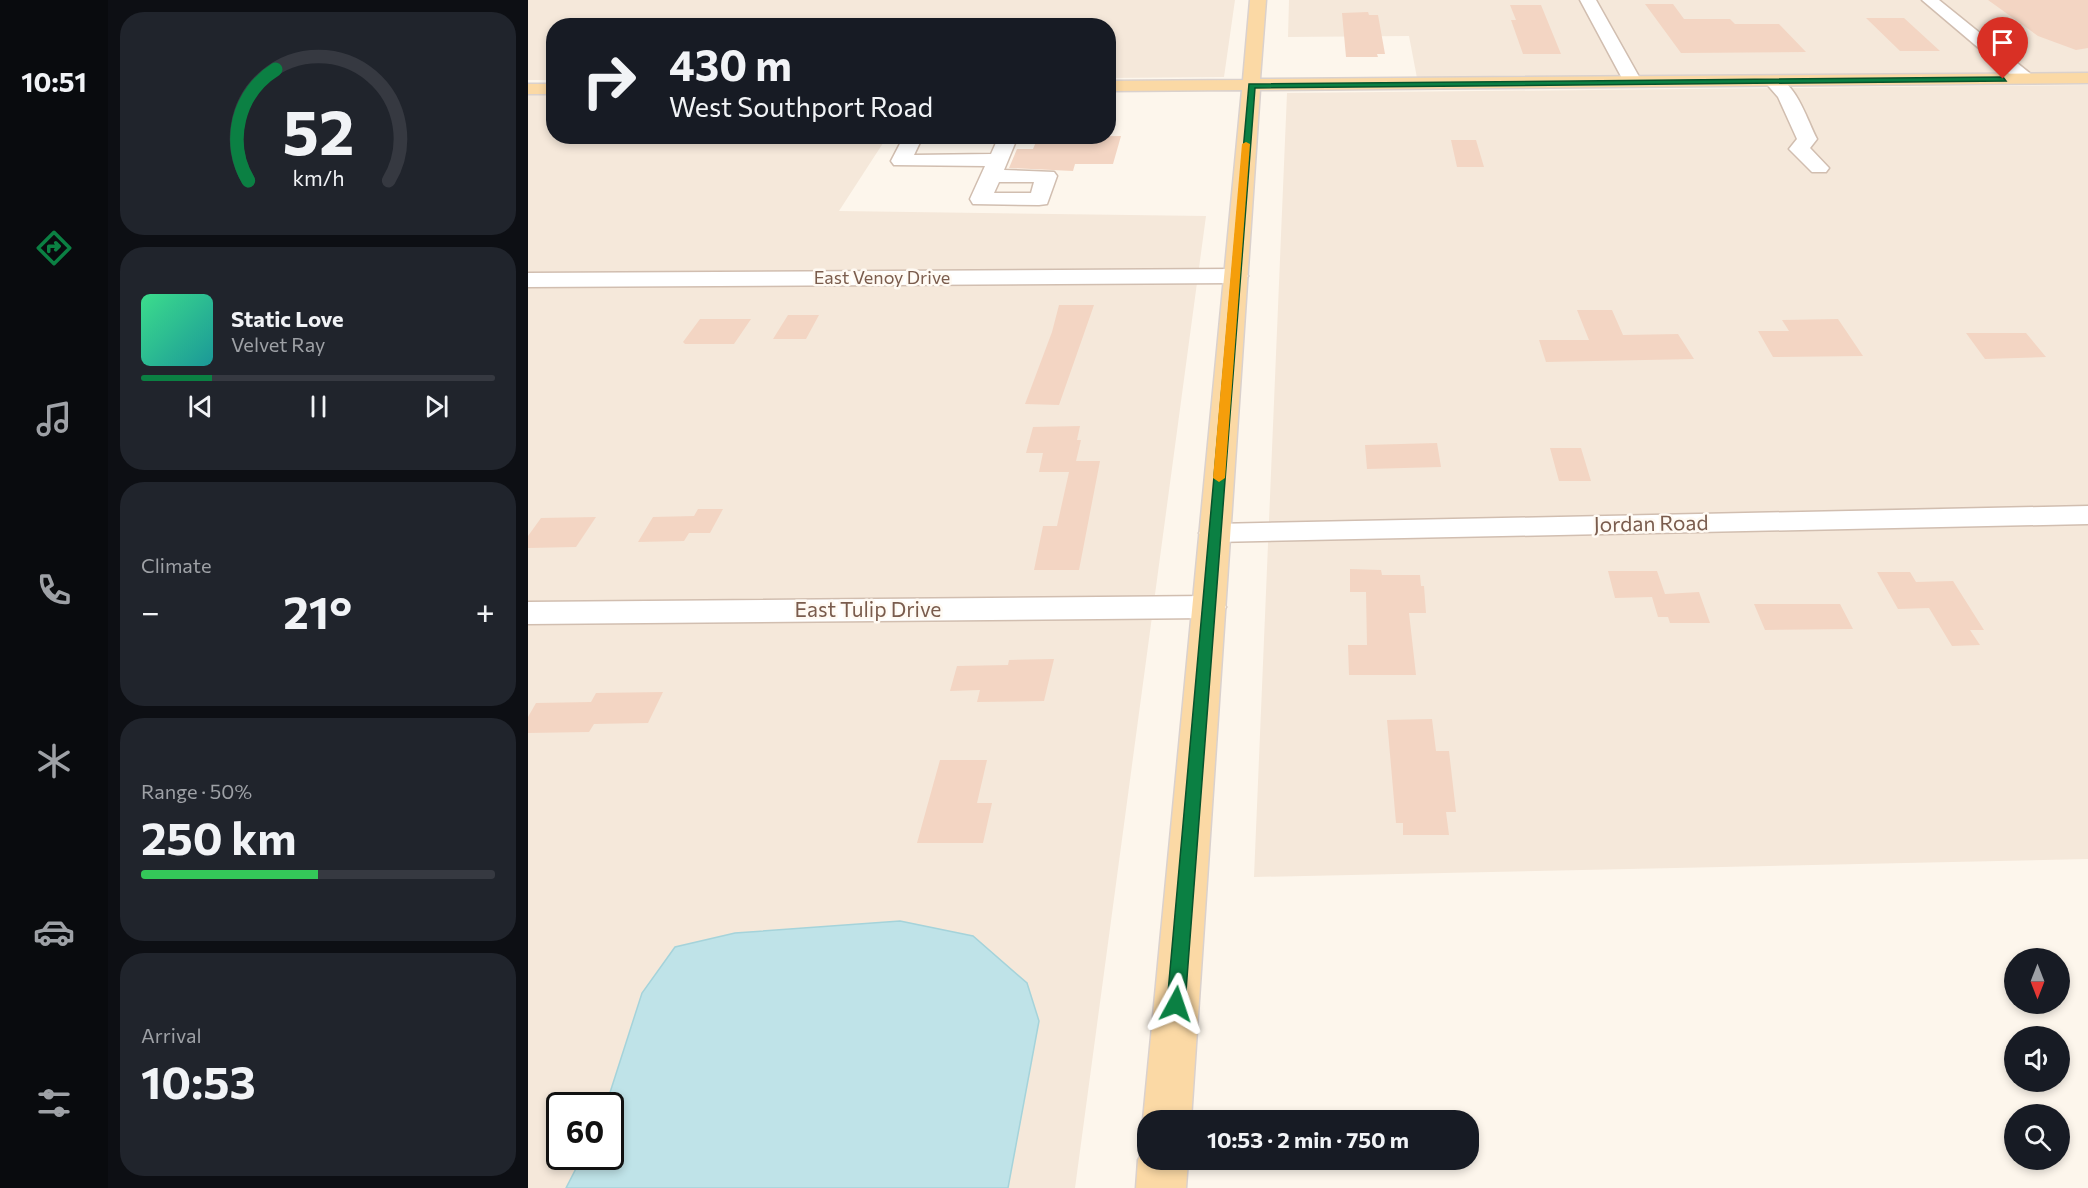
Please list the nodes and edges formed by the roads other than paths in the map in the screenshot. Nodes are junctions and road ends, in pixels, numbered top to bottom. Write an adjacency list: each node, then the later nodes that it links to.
1 (1258, 0): 9 (main road)
2 (1588, 0): 7 (street)
3 (1930, 0): 5 (street)
4 (2088, 78): 5 (main road)
5 (2026, 79): 6 (main road)
6 (1773, 81): 7 (main road); 14 (street)
7 (1633, 82): 9 (main road)
8 (1116, 86): 9 (main road)
9 (1251, 86): 15 (main road)
10 (528, 89): 11 (main road)
11 (546, 89)
12 (910, 144): 13 (street)
13 (1006, 144)
14 (1819, 168)
15 (1236, 276): 16 (street, East Venoy Drive); 18 (main road)
16 (528, 280)
17 (2088, 515): 18 (street, Jordan Road)
18 (1215, 533): 19 (main road)
19 (1209, 607): 20 (street, East Tulip Drive); 21 (main road)
20 (528, 613)
21 (1168, 1110)
22 (1162, 1170): 23 (main road)
23 (1161, 1188)

